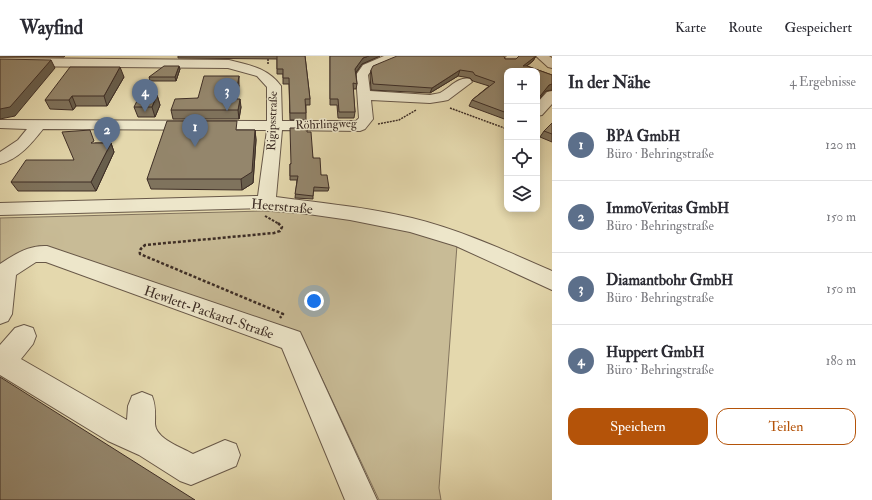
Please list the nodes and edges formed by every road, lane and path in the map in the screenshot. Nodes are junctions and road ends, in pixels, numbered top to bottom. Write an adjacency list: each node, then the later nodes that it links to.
1 (30, 56): 6 (street)
2 (394, 56): 12 (street, Röhrlingweg)
3 (542, 56): 9 (street)
4 (114, 59): 7 (street, Rigipsstraße); 8 (street, Rigipsstraße)
5 (212, 60): 8 (street, Rigipsstraße); 19 (street, Rigipsstraße)
6 (4, 62): 7 (street, Rigipsstraße)
7 (56, 62): 8 (street)
8 (136, 63)
9 (552, 64)
10 (465, 82): 12 (street)
11 (552, 94): 14 (street)
12 (364, 95): 18 (street, Röhrlingweg)
13 (450, 108): 20 (path)
14 (540, 108)
15 (417, 109): 18 (path)
16 (0, 124): 17 (street, Röhrlingweg)
17 (38, 124): 19 (street, Röhrlingweg); 21 (street)
18 (362, 124): 19 (street, Röhrlingweg)
19 (274, 125): 23 (street, Rigipsstraße)
20 (504, 128)
21 (0, 159)
22 (0, 209): 23 (street, Heerstraße)
23 (265, 209): 24 (street, Heerstraße); 26 (path)
24 (552, 281)
25 (0, 314): 26 (street, Hewlett-Packard-Straße)
26 (270, 333): 31 (street, Hewlett-Packard-Straße)
27 (24, 336): 29 (street)
28 (142, 406): 29 (street)
29 (149, 445): 30 (street)
30 (225, 455)
31 (361, 500)

